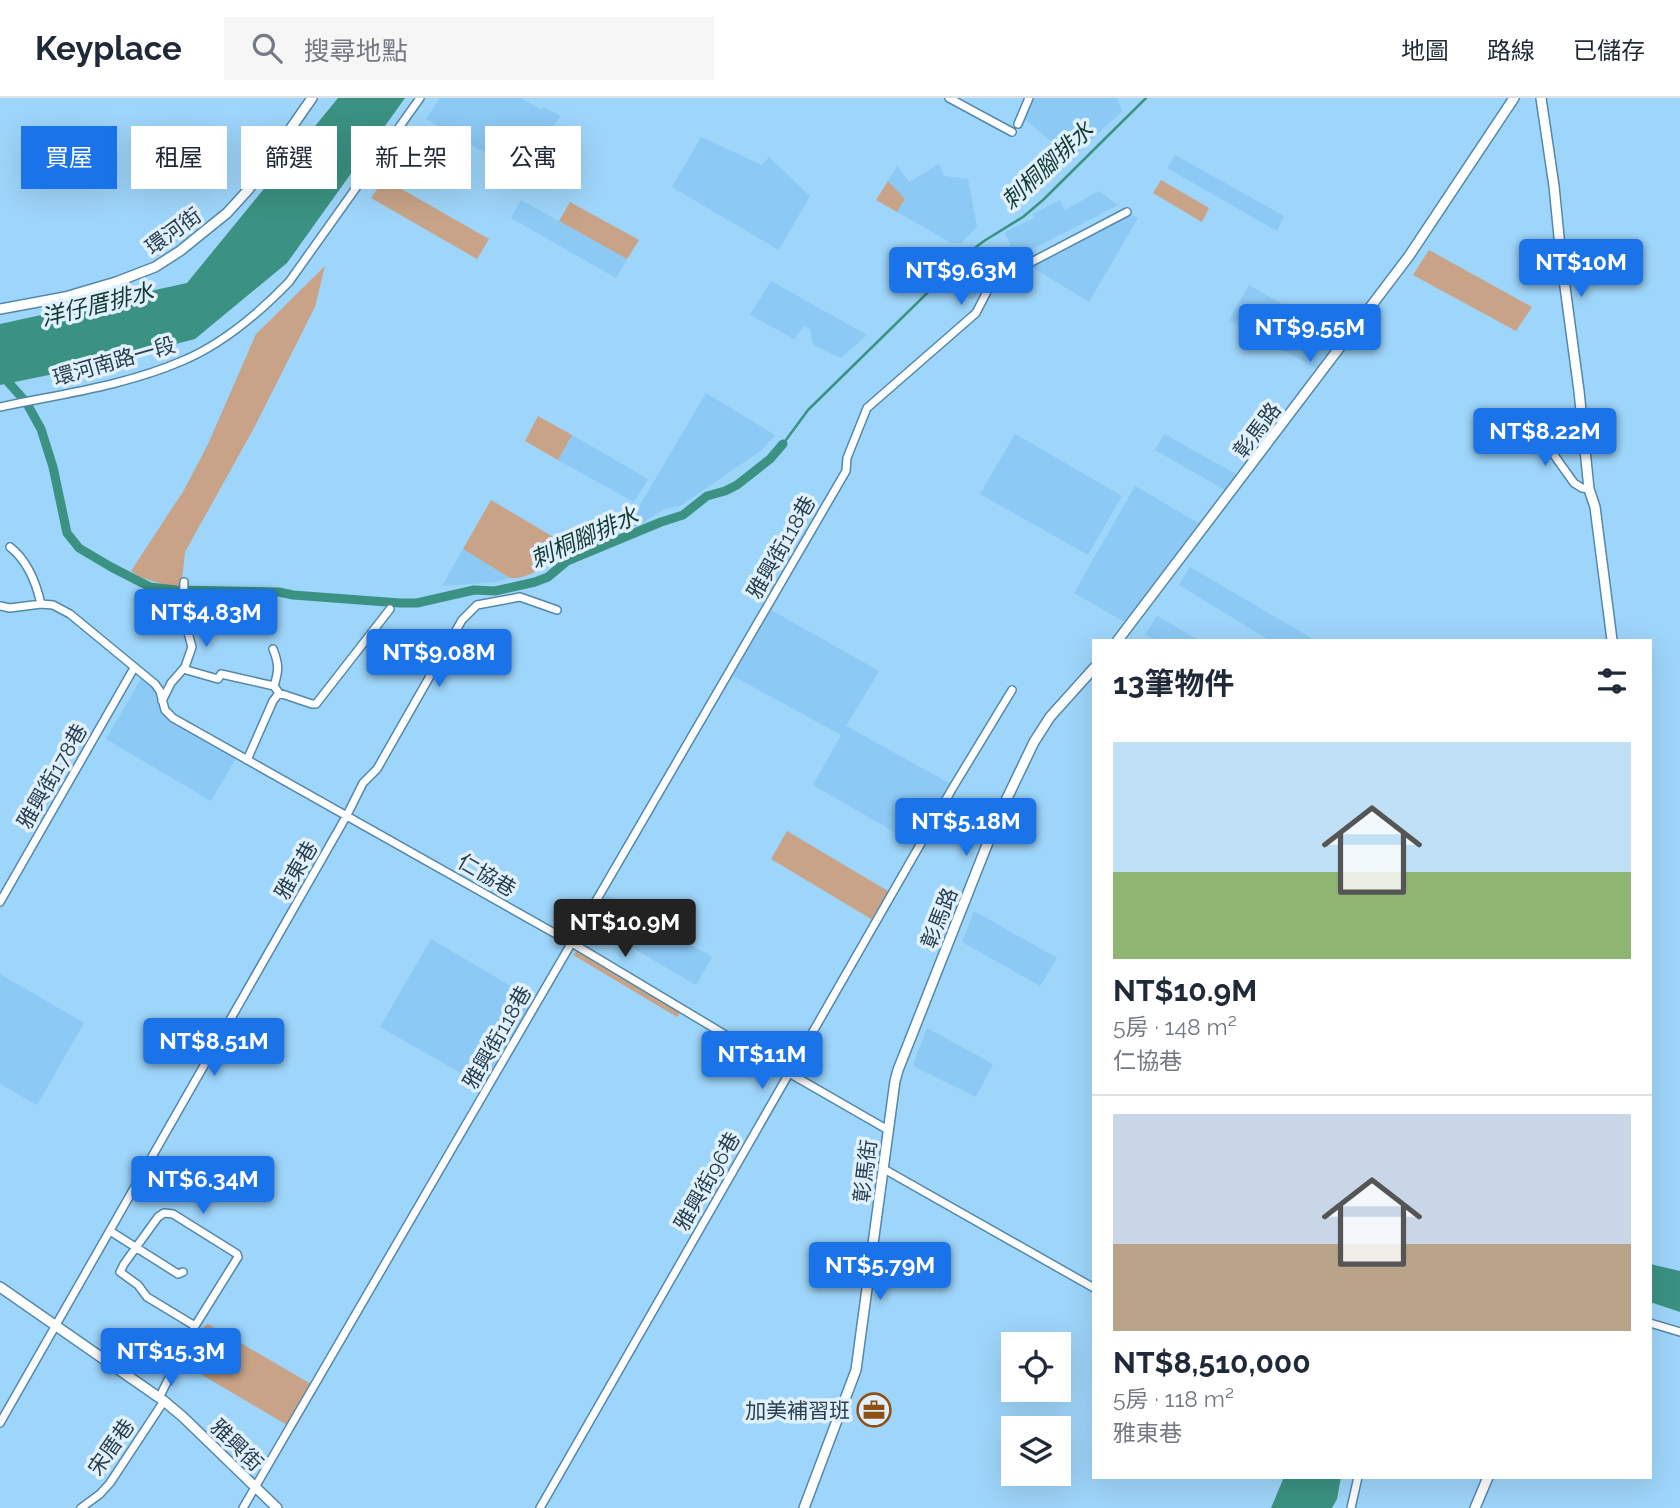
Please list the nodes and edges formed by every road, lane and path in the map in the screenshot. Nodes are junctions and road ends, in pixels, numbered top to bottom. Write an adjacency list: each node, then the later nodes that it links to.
1 (312, 98): 10 (street, 環河街)
2 (421, 98): 11 (street, 環河南路一段)
3 (949, 98): 8 (street)
4 (1029, 98): 7 (street)
5 (1514, 98): 22 (street, 彰馬路)
6 (1541, 98): 13 (street)
7 (1018, 124)
8 (1012, 132)
9 (1127, 212): 34 (street, 雅興街118巷)
10 (0, 309)
11 (0, 407)
12 (1524, 413): 13 (street)
13 (1589, 489): 23 (street)
14 (10, 547): 16 (street)
15 (184, 582): 20 (street)
16 (41, 604): 17 (street, 仁協巷); 25 (street, 仁協巷)
17 (0, 606)
18 (390, 610): 28 (street)
19 (557, 610): 32 (street, 雅東巷)
20 (186, 619): 21 (street); 26 (street)
21 (253, 630)
22 (1119, 639)
23 (1612, 639)
24 (273, 649): 28 (street)
25 (134, 668): 30 (street, 仁協巷); 33 (street, 雅興街178巷)
26 (183, 669): 28 (street); 30 (street)
27 (1092, 670): 36 (street, 彰馬路)
28 (276, 690): 31 (street)
29 (1012, 690): 35 (street, 雅興街96巷)
30 (162, 702): 31 (street, 仁協巷)
31 (247, 760): 32 (street, 仁協巷)
32 (347, 816): 34 (street, 仁協巷); 39 (street, 雅東巷)
33 (0, 902)
34 (572, 943): 35 (street, 仁協巷); 52 (street, 雅興街118巷)
35 (789, 1073): 37 (street, 仁協巷); 56 (street, 雅興街96巷)
36 (895, 1081): 37 (street, 彰馬街)
37 (888, 1130): 38 (street, 彰馬街)
38 (884, 1170): 43 (street); 57 (street, 彰馬街)
39 (110, 1231): 40 (street); 46 (street, 雅東巷)
40 (136, 1248): 41 (street); 45 (street); 45 (street)
41 (183, 1272)
42 (0, 1287): 46 (street, 雅興街)
43 (1092, 1287)
44 (1652, 1324): 47 (street)
45 (195, 1326): 48 (street)
46 (55, 1327): 48 (street, 雅興街); 49 (street, 雅東巷)
47 (1680, 1332)
48 (161, 1400): 52 (street, 雅興街); 53 (street, 宋厝巷)
49 (0, 1423)
50 (1358, 1479): 58 (street)
51 (1487, 1479): 59 (street)
52 (255, 1487): 54 (street, 雅興街118巷); 55 (street, 雅興街)
53 (81, 1508)
54 (243, 1508)
55 (277, 1508)
56 (540, 1508)
57 (804, 1508)
58 (1351, 1508)
59 (1475, 1508)

